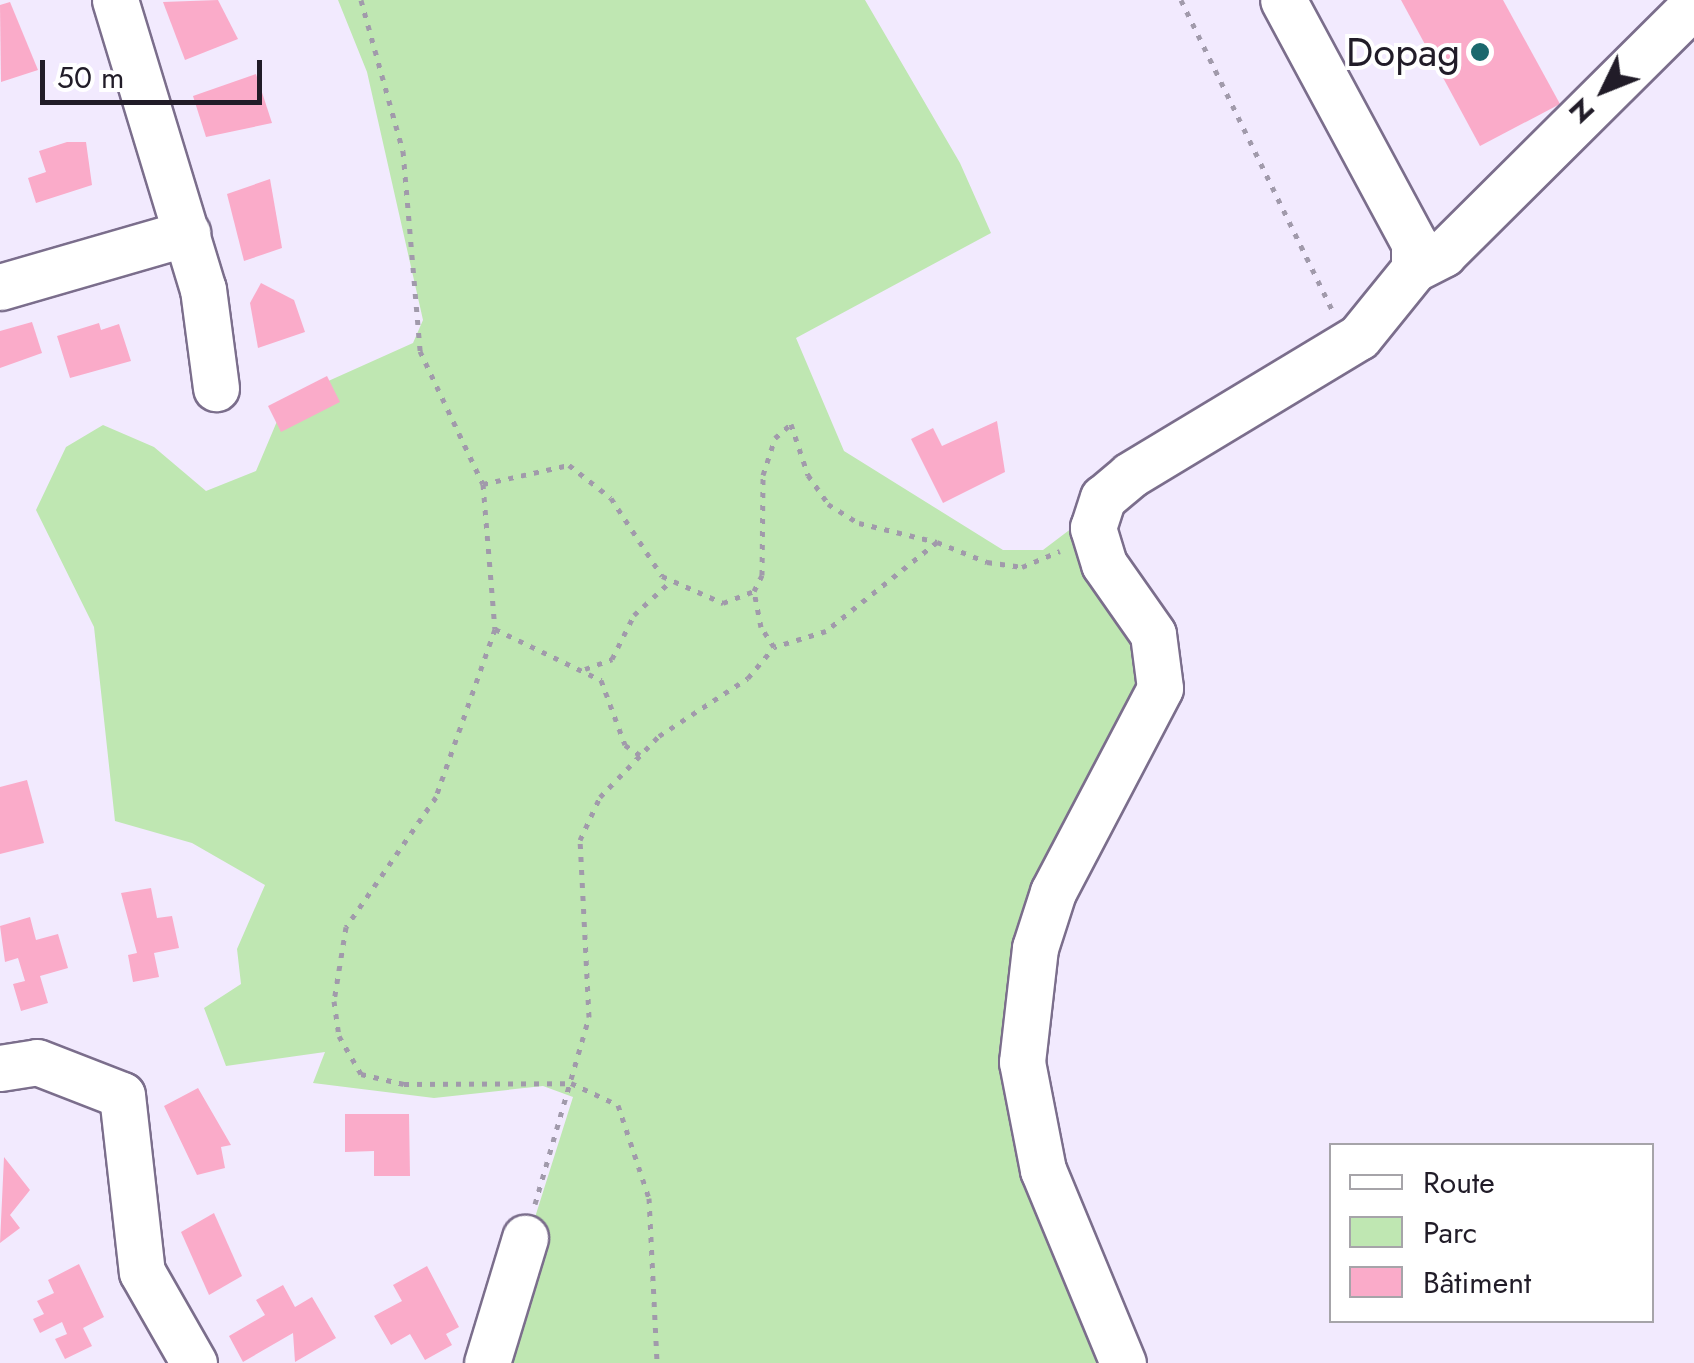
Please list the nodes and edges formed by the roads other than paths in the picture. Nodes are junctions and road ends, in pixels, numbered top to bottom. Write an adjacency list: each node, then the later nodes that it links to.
1 (115, 0): 4 (street)
2 (1283, 0): 5 (street)
3 (1694, 5): 5 (street)
4 (186, 233): 6 (street); 7 (street)
5 (1414, 270): 12 (street)
6 (0, 286)
7 (216, 388)
8 (0, 1068): 10 (street)
9 (525, 1238): 11 (street)
10 (194, 1363)
11 (487, 1363)
12 (1123, 1363)

